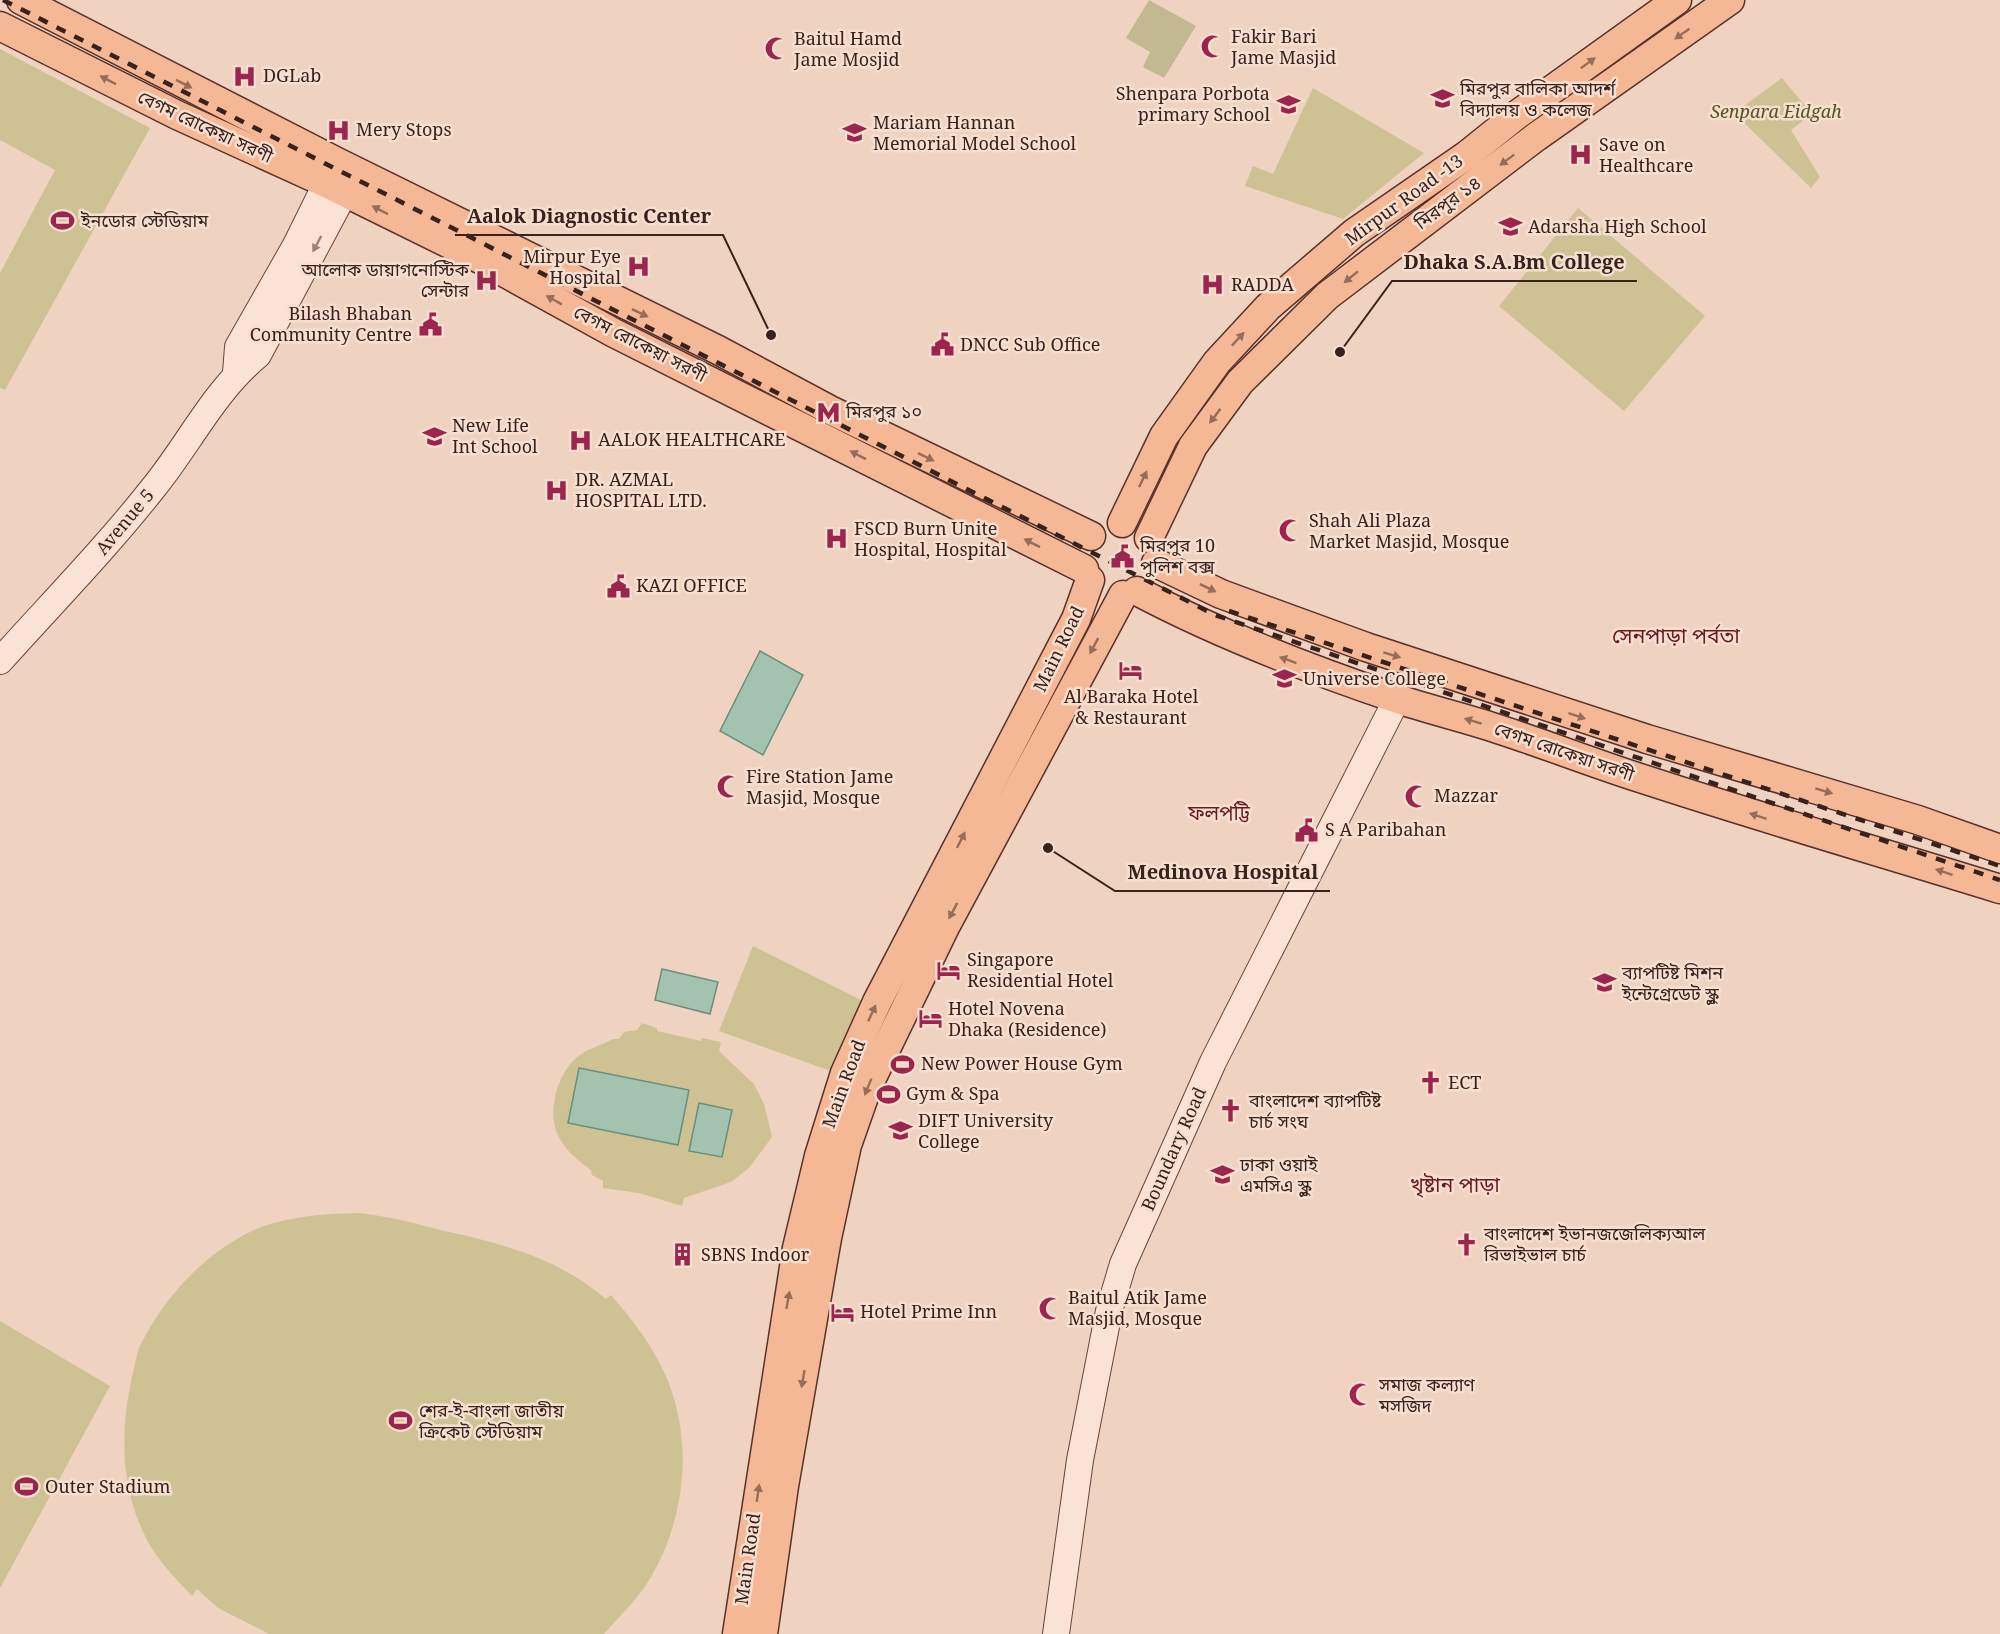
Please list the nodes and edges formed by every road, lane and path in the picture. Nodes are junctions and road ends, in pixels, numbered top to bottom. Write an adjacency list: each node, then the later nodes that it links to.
1 (21, 0): 7 (main road, বেগম রোকেয়া সরণী, one-way to 7)
2 (1677, 0): 5 (main road, Mirpur Road -13, one-way to 2)
3 (1730, 0): 6 (main road, মিরপুর ১৪, one-way to 6)
4 (0, 26): 7 (main road, বেগম রোকেয়া সরণী, one-way to 4)
5 (1518, 114): 6 (main road); 9 (main road, Mirpur Road -13, one-way to 5)
6 (1536, 137): 11 (main road, মিরপুর ১৪, one-way to 11)
7 (337, 181): 8 (street); 8 (street, Avenue 5, one-way to 8); 10 (main road, বেগম রোকেয়া সরণী, one-way to 10); 12 (main road, বেগম রোকেয়া সরণী, one-way to 7)
8 (236, 373): 14 (street, Avenue 5)
9 (1122, 523): 10 (main road); 11 (main road)
10 (1091, 536): 12 (main road)
11 (1152, 550): 13 (main road); 16 (main road, বেগম রোকেয়া সরণী, one-way to 16)
12 (1087, 575): 13 (main road); 18 (main road, Main Road, one-way to 12)
13 (1130, 593): 15 (main road, বেগম রোকেয়া সরণী, one-way to 13); 18 (main road, Main Road, one-way to 18)
14 (0, 661)
15 (1397, 699): 17 (main road, বেগম রোকেয়া সরণী, one-way to 15); 21 (street, Boundary Road)
16 (2000, 849)
17 (2000, 889)
18 (795, 1342): 19 (main road, Main Road, one-way to 18); 20 (main road, Main Road, one-way to 20)
19 (737, 1634)
20 (763, 1634)
21 (1056, 1634)

